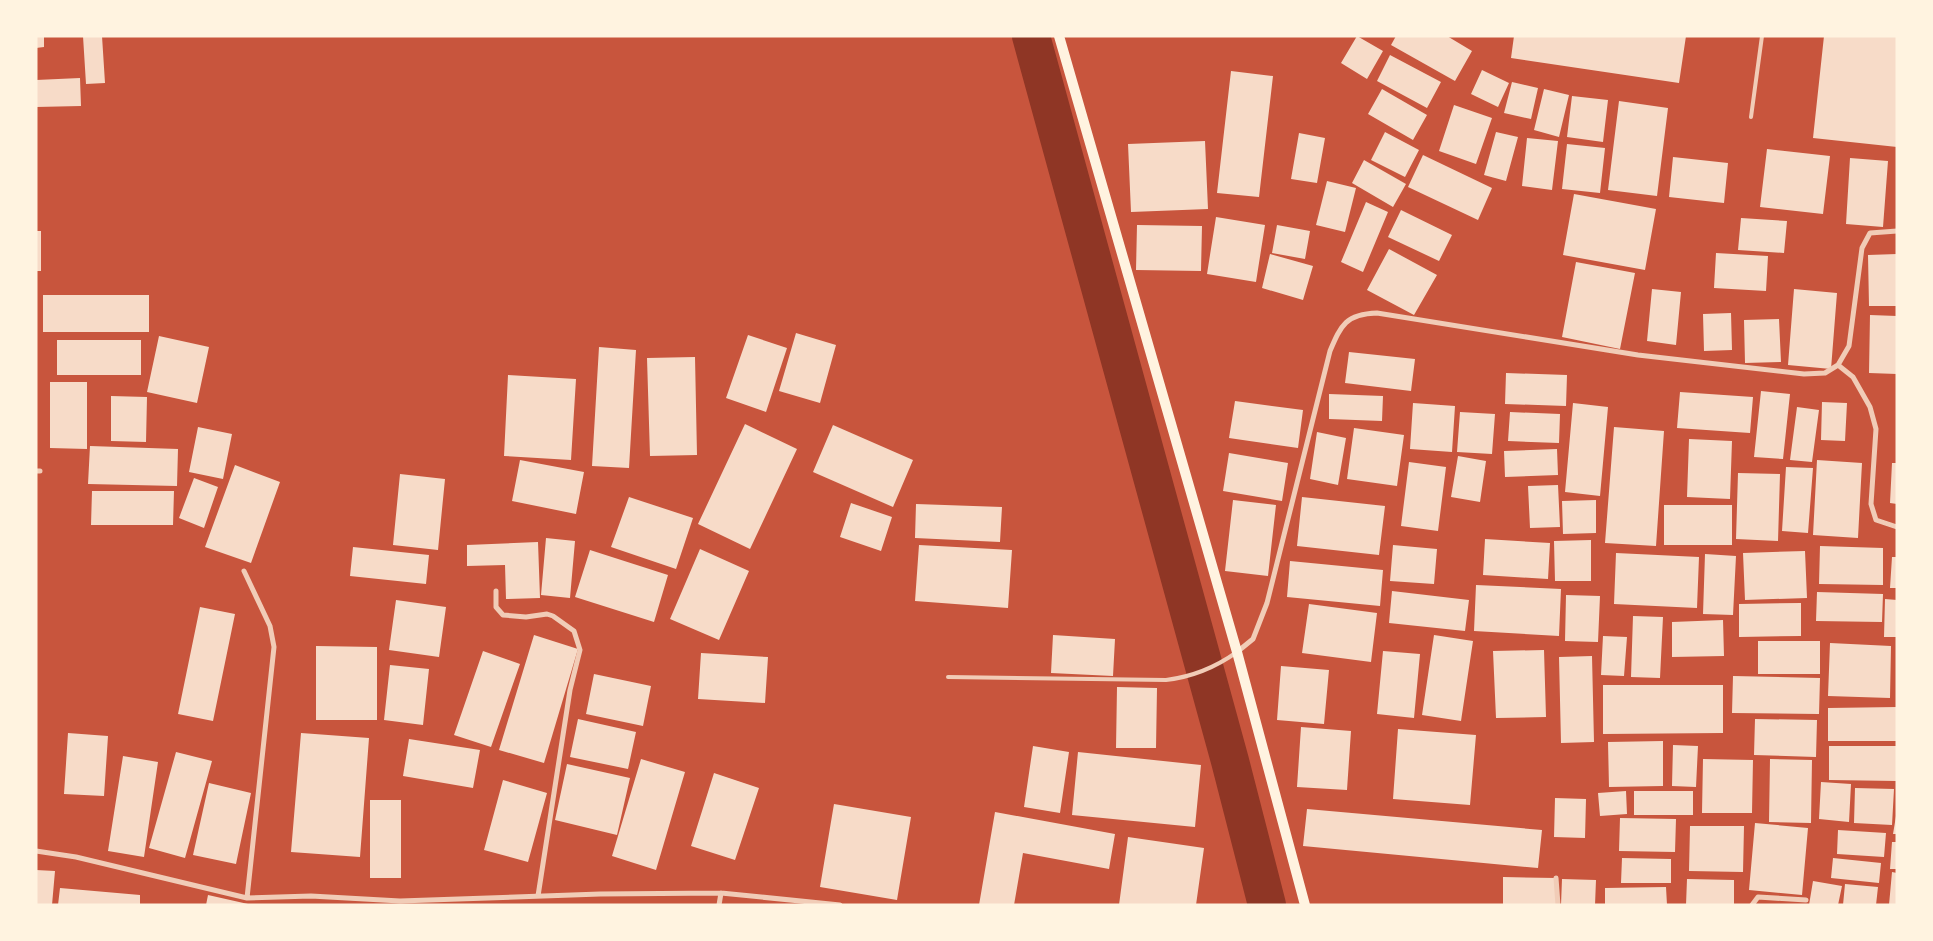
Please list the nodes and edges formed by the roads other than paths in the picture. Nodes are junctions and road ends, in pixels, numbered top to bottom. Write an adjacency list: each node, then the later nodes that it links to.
1 (1060, 36): 9 (main road)
2 (1762, 36): 3 (lane)
3 (1751, 117)
4 (1897, 231): 5 (street)
5 (1838, 365): 6 (street); 9 (street)
6 (1897, 527)
7 (244, 571): 15 (street)
8 (496, 591): 14 (street)
9 (1237, 652): 10 (lane); 21 (main road)
10 (948, 677)
11 (36, 851): 15 (street)
12 (1556, 878): 22 (street)
13 (721, 893): 14 (street); 19 (street); 20 (street)
14 (538, 896): 16 (street)
15 (247, 898): 16 (street)
16 (343, 898): 18 (street)
17 (1806, 900): 23 (street)
18 (342, 905)
19 (719, 905)
20 (840, 905)
21 (1305, 905)
22 (1558, 905)
23 (1752, 905)

